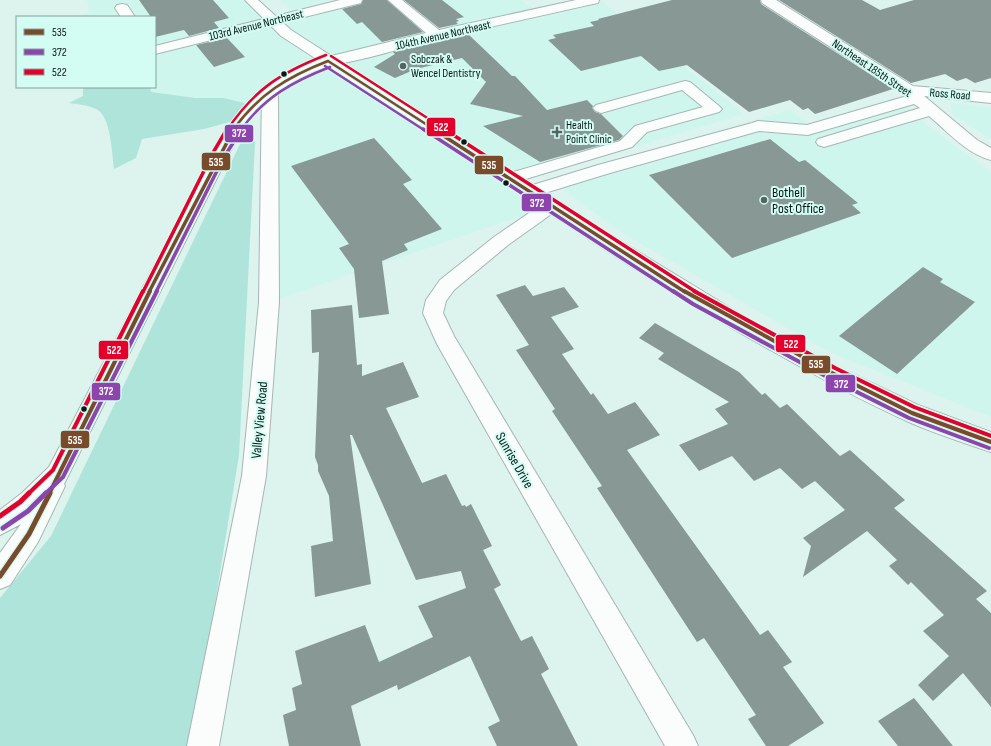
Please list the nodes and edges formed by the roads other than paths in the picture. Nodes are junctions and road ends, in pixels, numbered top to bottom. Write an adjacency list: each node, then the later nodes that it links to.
1 (251, 0): 8 (street)
2 (356, 0): 8 (street, 103rd Avenue Northeast)
3 (394, 0): 9 (street)
4 (592, 0): 7 (street, 104th Avenue Northeast)
5 (767, 0): 13 (street, Northeast 185th Street)
6 (524, 3): 7 (street)
7 (538, 12): 9 (street, 104th Avenue Northeast)
8 (272, 22): 10 (street, 103rd Avenue Northeast); 11 (street)
9 (436, 35): 11 (street, 104th Avenue Northeast)
10 (156, 50)
11 (328, 61): 12 (street, 104th Avenue Northeast); 19 (street)
12 (270, 89): 23 (street, 104th Avenue Northeast); 26 (street, Valley View Road)
13 (913, 94): 14 (street, Ross Road); 16 (street, Northeast 185th Street); 20 (street)
14 (991, 98)
15 (601, 108): 19 (street)
16 (931, 110): 17 (street); 18 (street, Northeast 185th Street)
17 (824, 142)
18 (991, 156)
19 (509, 179): 20 (street)
20 (529, 192): 21 (street)
21 (550, 206): 22 (street); 27 (street, Sunrise Drive)
22 (991, 442)
23 (58, 474): 24 (street); 25 (street)
24 (0, 523)
25 (0, 576)
26 (204, 746)
27 (682, 746)

